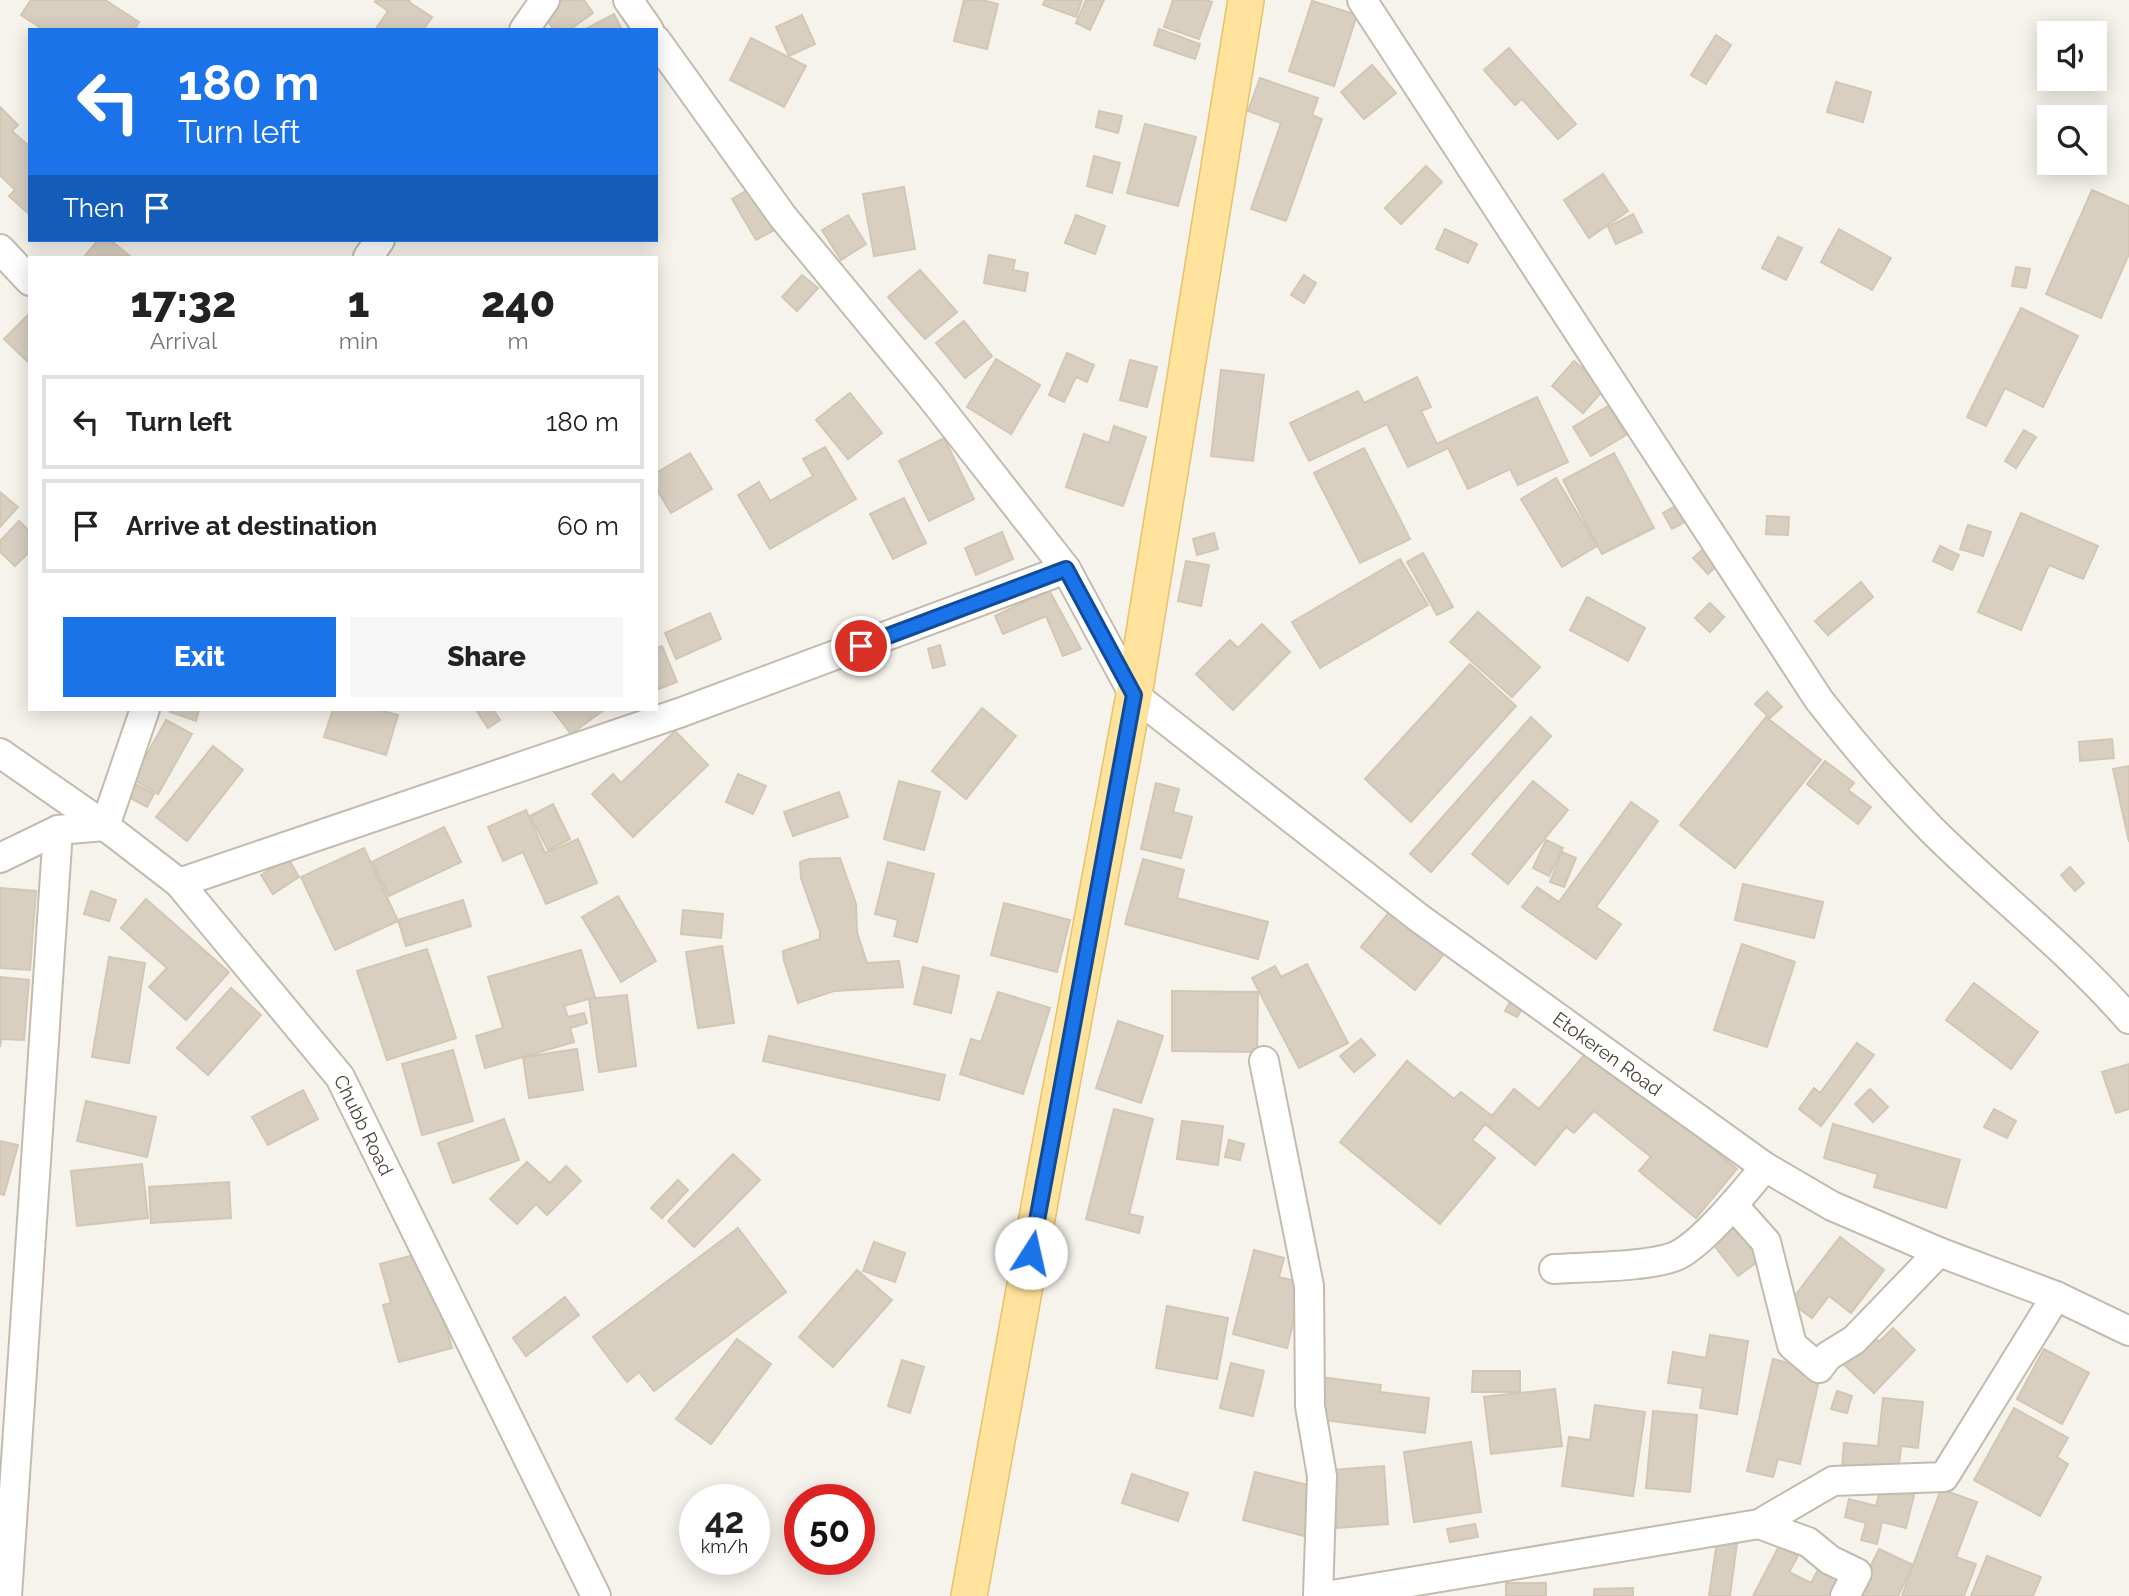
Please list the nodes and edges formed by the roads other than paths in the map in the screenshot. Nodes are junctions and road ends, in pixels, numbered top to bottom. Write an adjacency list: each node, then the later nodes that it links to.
1 (545, 0): 5 (street)
2 (628, 0): 6 (street)
3 (1246, 0): 11 (main road)
4 (1362, 0): 18 (street)
5 (525, 28)
6 (648, 28)
7 (658, 43): 10 (street)
8 (0, 249): 9 (street)
9 (28, 279)
10 (1066, 569): 11 (street); 17 (street)
11 (1134, 695): 20 (street, Etokeren Road); 31 (main road)
12 (144, 711): 14 (street)
13 (0, 753): 14 (street, Chubb Road)
14 (105, 826): 15 (street); 17 (street, Chubb Road)
15 (58, 830): 16 (street); 26 (street)
16 (0, 858)
17 (179, 883): 30 (street, Chubb Road)
18 (2129, 1019)
19 (1264, 1060): 32 (street)
20 (1765, 1167): 21 (street); 22 (street, Etokeren Road)
21 (1733, 1205): 22 (street); 23 (street)
22 (1940, 1252): 24 (street, Etokeren Road)
23 (1555, 1269)
24 (2056, 1296): 25 (street, Etokeren Road); 27 (street)
25 (2129, 1331)
26 (8, 1450): 29 (street)
27 (1759, 1524): 28 (street); 34 (street)
28 (1465, 1584): 33 (street)
29 (7, 1596)
30 (596, 1596)
31 (969, 1596)
32 (1318, 1596)
33 (1326, 1596)
34 (1845, 1596)

